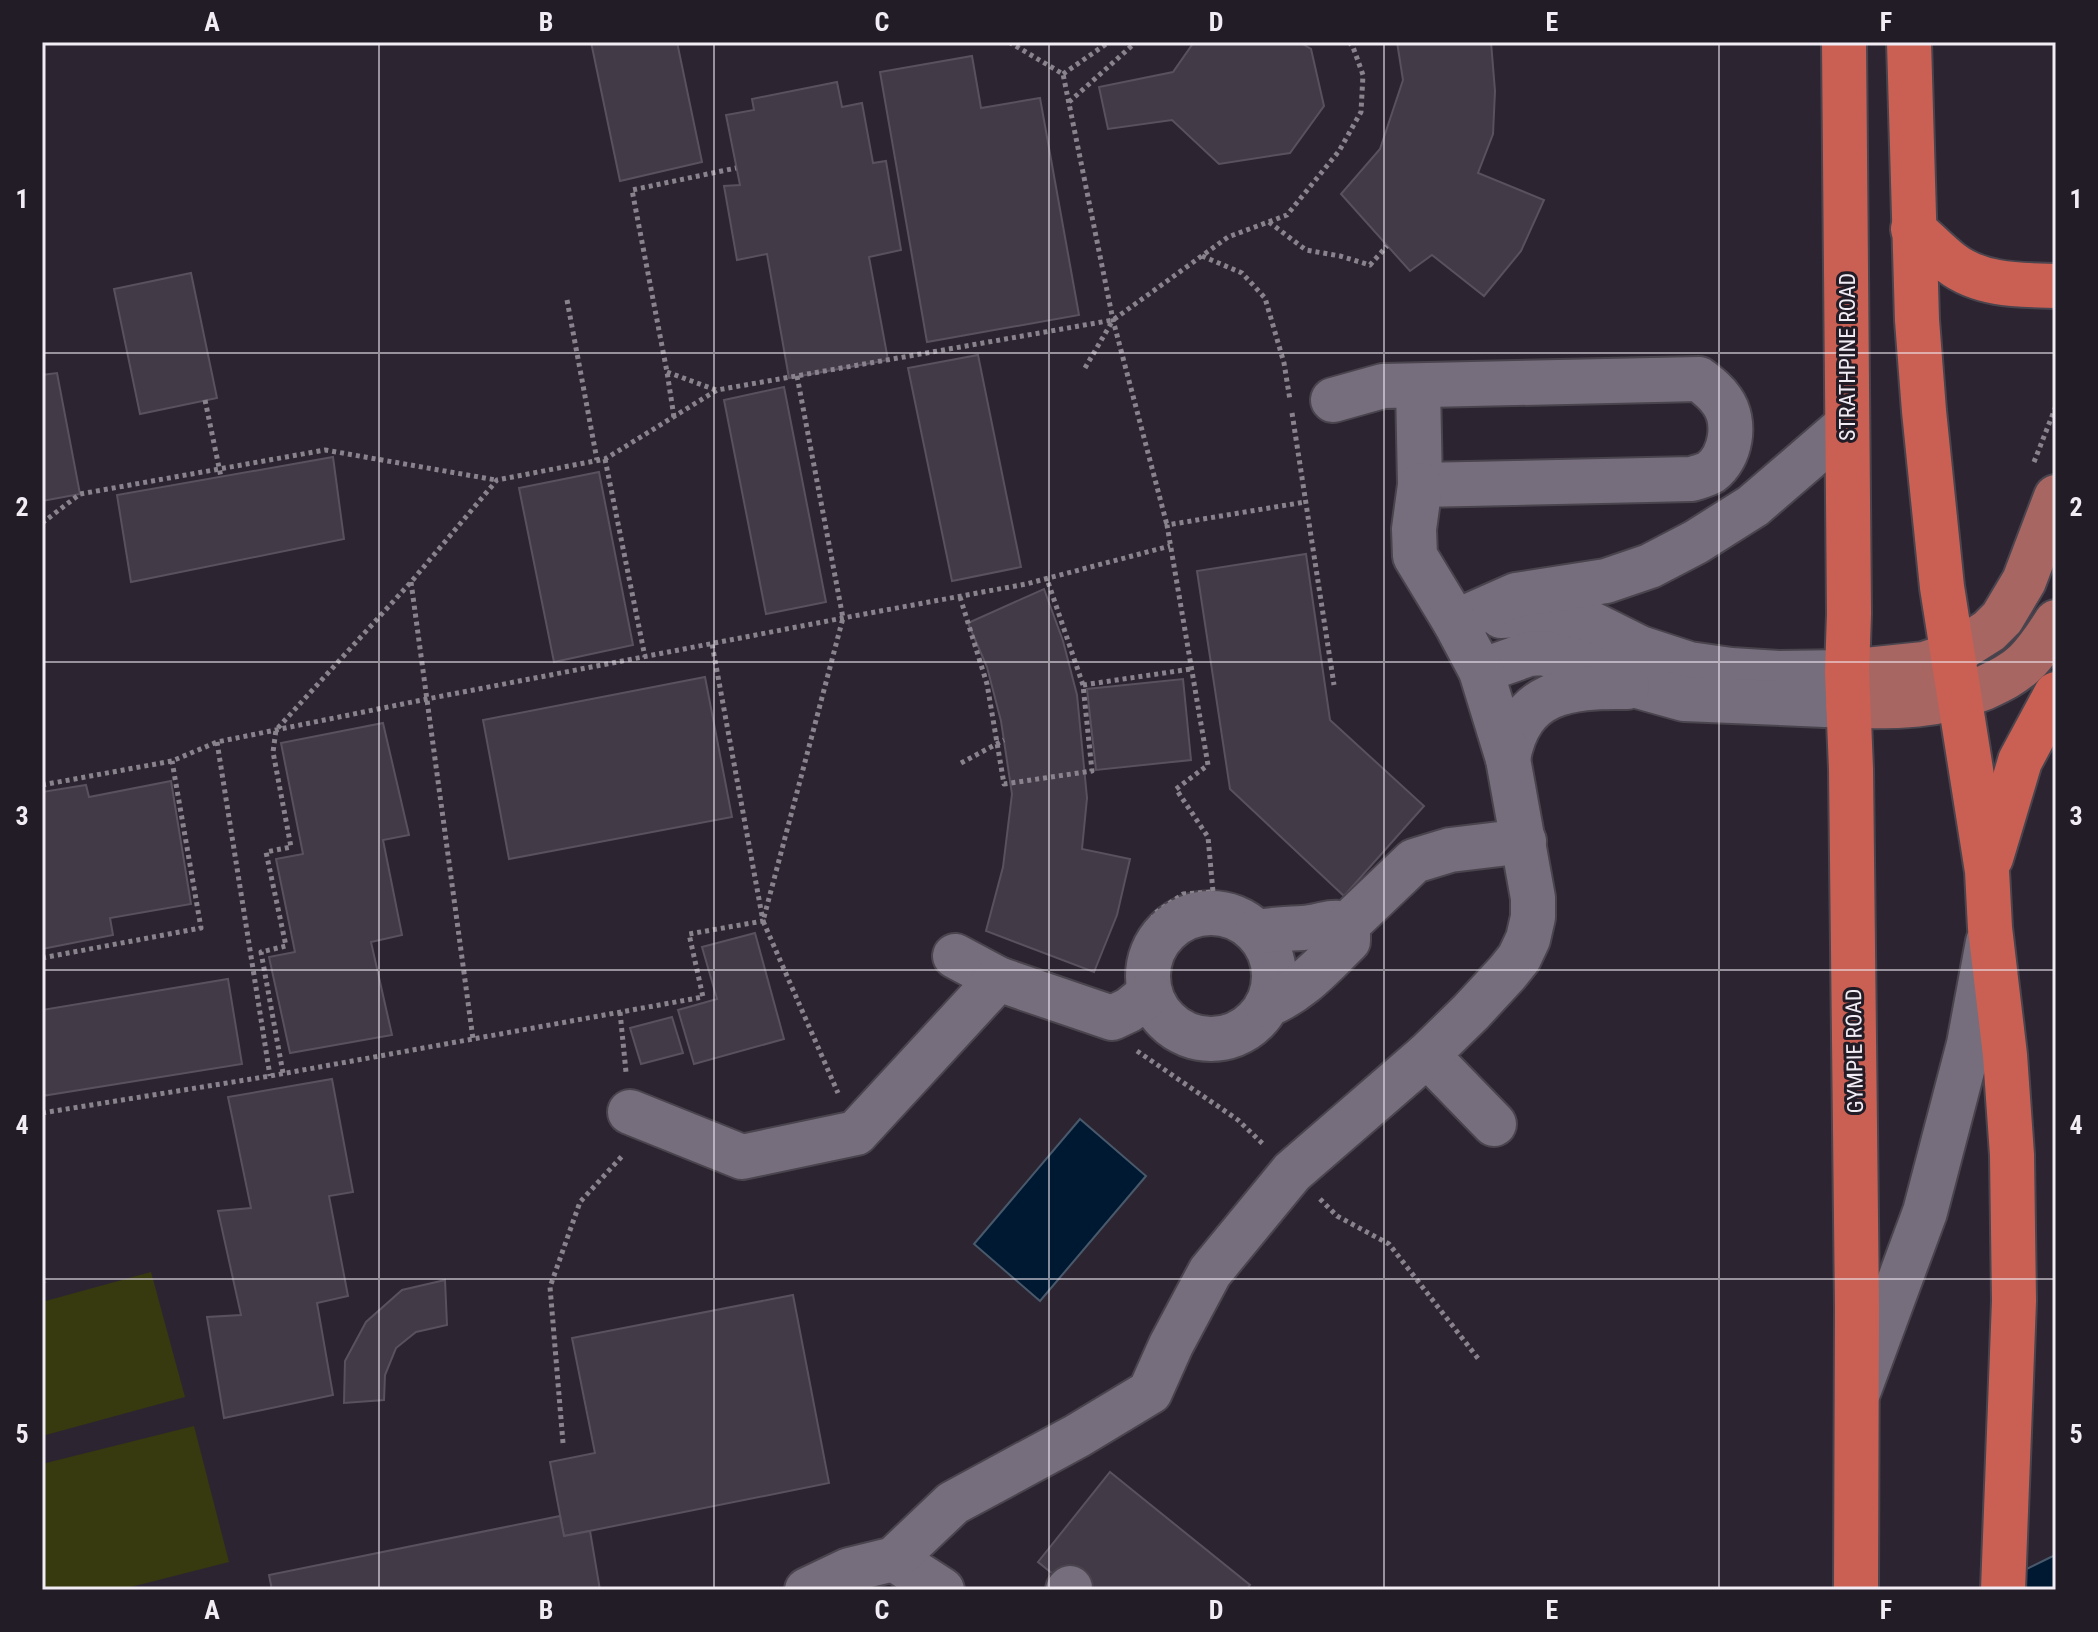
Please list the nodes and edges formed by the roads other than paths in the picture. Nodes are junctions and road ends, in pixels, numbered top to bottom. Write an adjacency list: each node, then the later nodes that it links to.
1 (1844, 42): 7 (highway, STRATHPINE ROAD)
2 (1909, 42): 3 (highway)
3 (1913, 229): 4 (highway); 12 (highway)
4 (2056, 286)
5 (1418, 386): 6 (lane); 8 (lane); 8 (lane)
6 (1333, 400)
7 (1847, 425): 10 (lane); 15 (highway, STRATHPINE ROAD)
8 (1420, 485): 10 (lane)
9 (2056, 497): 12 (main road)
10 (1455, 622): 13 (lane); 15 (lane)
11 (2056, 622): 17 (main road)
12 (1951, 655): 15 (main road); 17 (highway, GYMPIE ROAD)
13 (1481, 671): 14 (lane); 18 (lane)
14 (1641, 687): 15 (lane); 18 (lane)
15 (1848, 689): 17 (main road); 31 (highway, GYMPIE ROAD)
16 (2056, 694): 20 (highway)
17 (1960, 698): 20 (highway, GYMPIE ROAD)
18 (1508, 759): 19 (lane)
19 (1524, 841): 21 (lane); 28 (lane)
20 (1987, 871): 22 (highway, GYMPIE ROAD)
21 (1348, 924): 23 (lane); 27 (lane)
22 (1990, 928): 31 (lane, GYMPIE ROAD); 36 (highway, GYMPIE ROAD)
23 (1257, 932): 26 (lane); 27 (lane)
24 (955, 956): 25 (lane)
25 (998, 979): 26 (lane); 29 (lane)
26 (1150, 993): 27 (lane)
27 (1267, 1005)
28 (1427, 1055): 30 (lane); 32 (lane)
29 (630, 1112)
30 (1494, 1124)
31 (1857, 1396): 33 (highway, GYMPIE ROAD)
32 (894, 1559): 34 (lane); 35 (lane)
33 (1856, 1580)
34 (807, 1590)
35 (942, 1590)
36 (2003, 1590)

